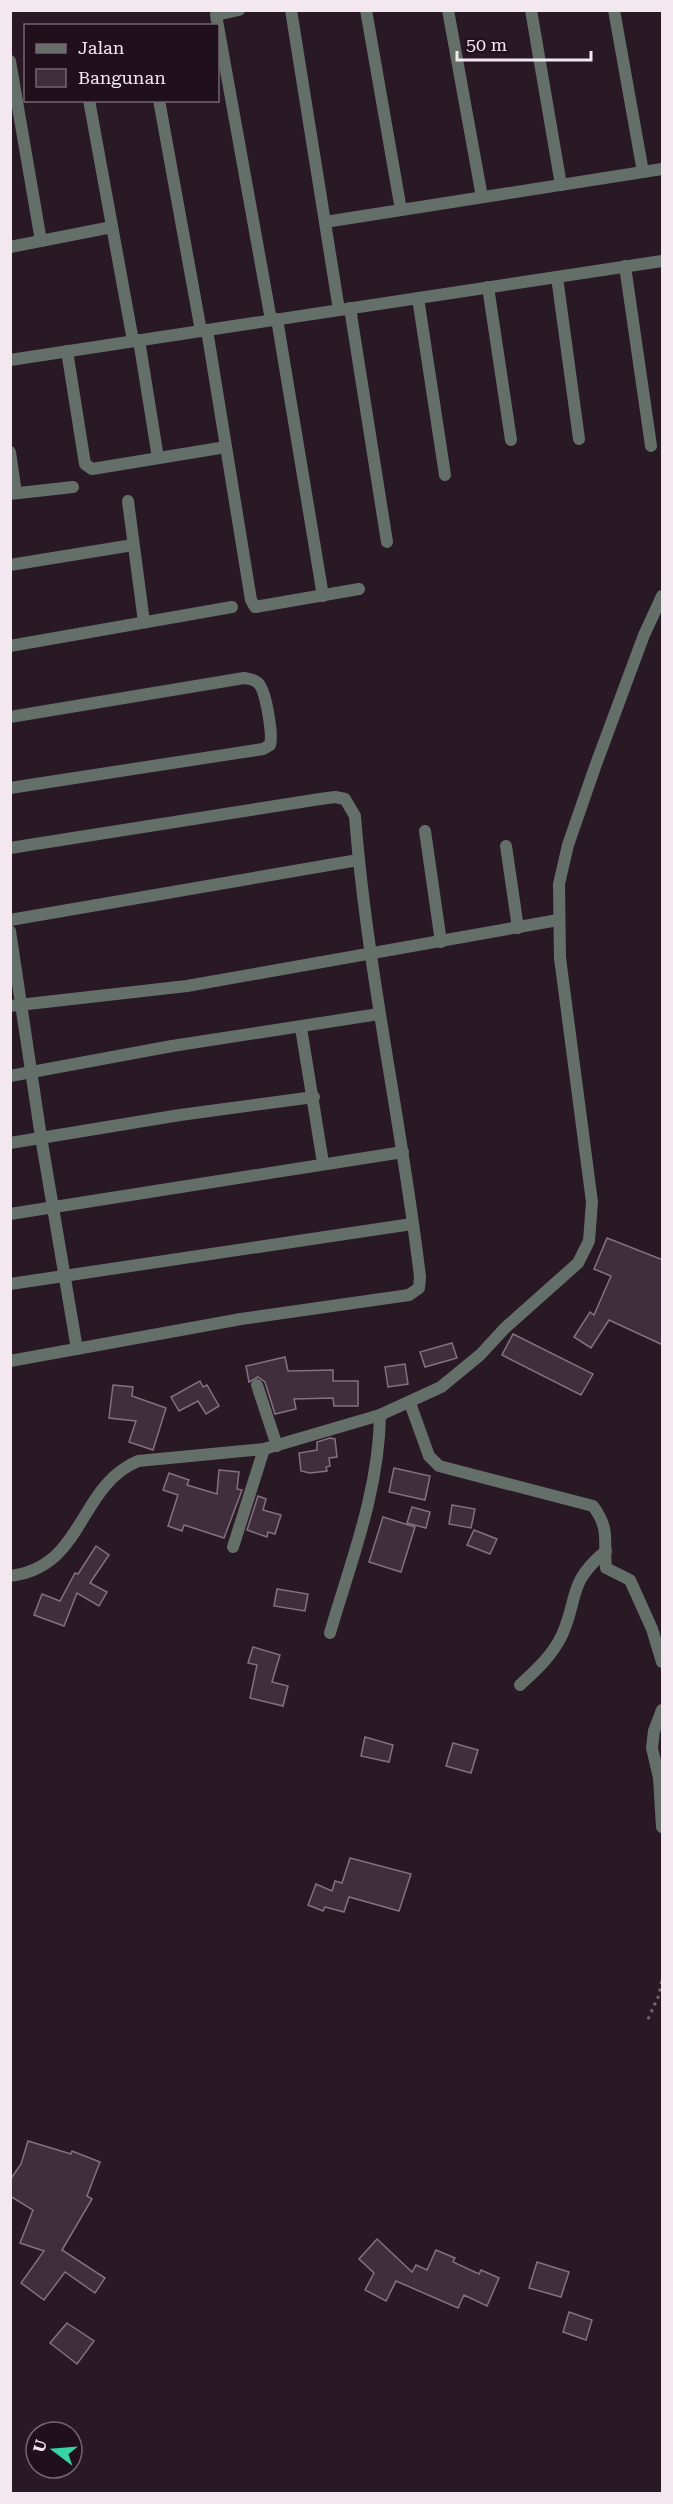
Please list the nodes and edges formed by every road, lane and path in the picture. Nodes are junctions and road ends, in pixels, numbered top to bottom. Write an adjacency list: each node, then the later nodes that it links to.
1 (239, 10): 7 (street)
2 (291, 10): 17 (street)
3 (366, 10): 16 (street)
4 (448, 10): 15 (street)
5 (531, 10): 14 (street)
6 (614, 10): 13 (street)
7 (217, 24)
8 (220, 48): 27 (street)
9 (10, 61): 19 (street)
10 (89, 102): 18 (street)
11 (159, 102): 28 (street)
12 (663, 169): 13 (street)
13 (643, 172): 14 (street)
14 (561, 185): 15 (street)
15 (482, 197): 16 (street)
16 (401, 210): 17 (street)
17 (325, 222): 26 (street)
18 (112, 227): 19 (street); 29 (street)
19 (41, 241): 20 (street)
20 (10, 247)
21 (663, 261): 22 (street)
22 (625, 266): 23 (street); 34 (street)
23 (556, 277): 24 (street); 32 (street)
24 (488, 287): 25 (street); 33 (street)
25 (418, 298): 26 (street); 38 (street)
26 (345, 309): 27 (street); 42 (street)
27 (274, 320): 28 (street); 46 (street)
28 (204, 330): 29 (street); 35 (street)
29 (136, 341): 30 (street); 37 (street)
30 (67, 351): 31 (street); 37 (street)
31 (10, 360)
32 (579, 439)
33 (511, 440)
34 (651, 446)
35 (226, 447): 37 (street); 46 (street)
36 (10, 452): 40 (street)
37 (158, 458)
38 (445, 475)
39 (73, 487): 40 (street)
40 (13, 494)
41 (128, 501): 43 (street)
42 (387, 542)
43 (133, 545): 44 (street); 49 (street)
44 (10, 565)
45 (359, 589): 46 (street)
46 (323, 596)
47 (663, 596): 58 (street)
48 (232, 607): 49 (street)
49 (144, 622): 50 (street)
50 (10, 646)
51 (10, 717): 52 (street)
52 (10, 788)
53 (425, 831): 61 (street)
54 (506, 846): 59 (street)
55 (10, 848): 56 (street)
56 (358, 860): 57 (street); 62 (street)
57 (10, 920)
58 (558, 920): 59 (street); 81 (street)
59 (518, 928): 61 (street)
60 (10, 931): 63 (street)
61 (441, 942): 62 (street)
62 (371, 952): 63 (street); 64 (street)
63 (16, 1005): 66 (street)
64 (378, 1014): 65 (street); 71 (street)
65 (301, 1028): 66 (street); 68 (street)
66 (31, 1073): 67 (street); 69 (street)
67 (10, 1076)
68 (314, 1097): 69 (street); 72 (street)
69 (40, 1137): 70 (street); 73 (street)
70 (10, 1143)
71 (403, 1152): 72 (street); 75 (street)
72 (323, 1163): 73 (street)
73 (54, 1207): 74 (street); 76 (street)
74 (10, 1214)
75 (411, 1224): 76 (street); 78 (street)
76 (65, 1275): 77 (street); 78 (street)
77 (10, 1284)
78 (77, 1349): 79 (street)
79 (10, 1361)
80 (257, 1386): 83 (street)
81 (410, 1403): 82 (street); 85 (street)
82 (380, 1415): 83 (street); 87 (street)
83 (270, 1447): 84 (street); 86 (street)
84 (233, 1547)
85 (606, 1551): 88 (street); 89 (street)
86 (10, 1576)
87 (330, 1633)
88 (663, 1662)
89 (520, 1685)
90 (663, 1710): 91 (street)
91 (663, 1827)
92 (663, 1979): 93 (path)
93 (648, 2019)

